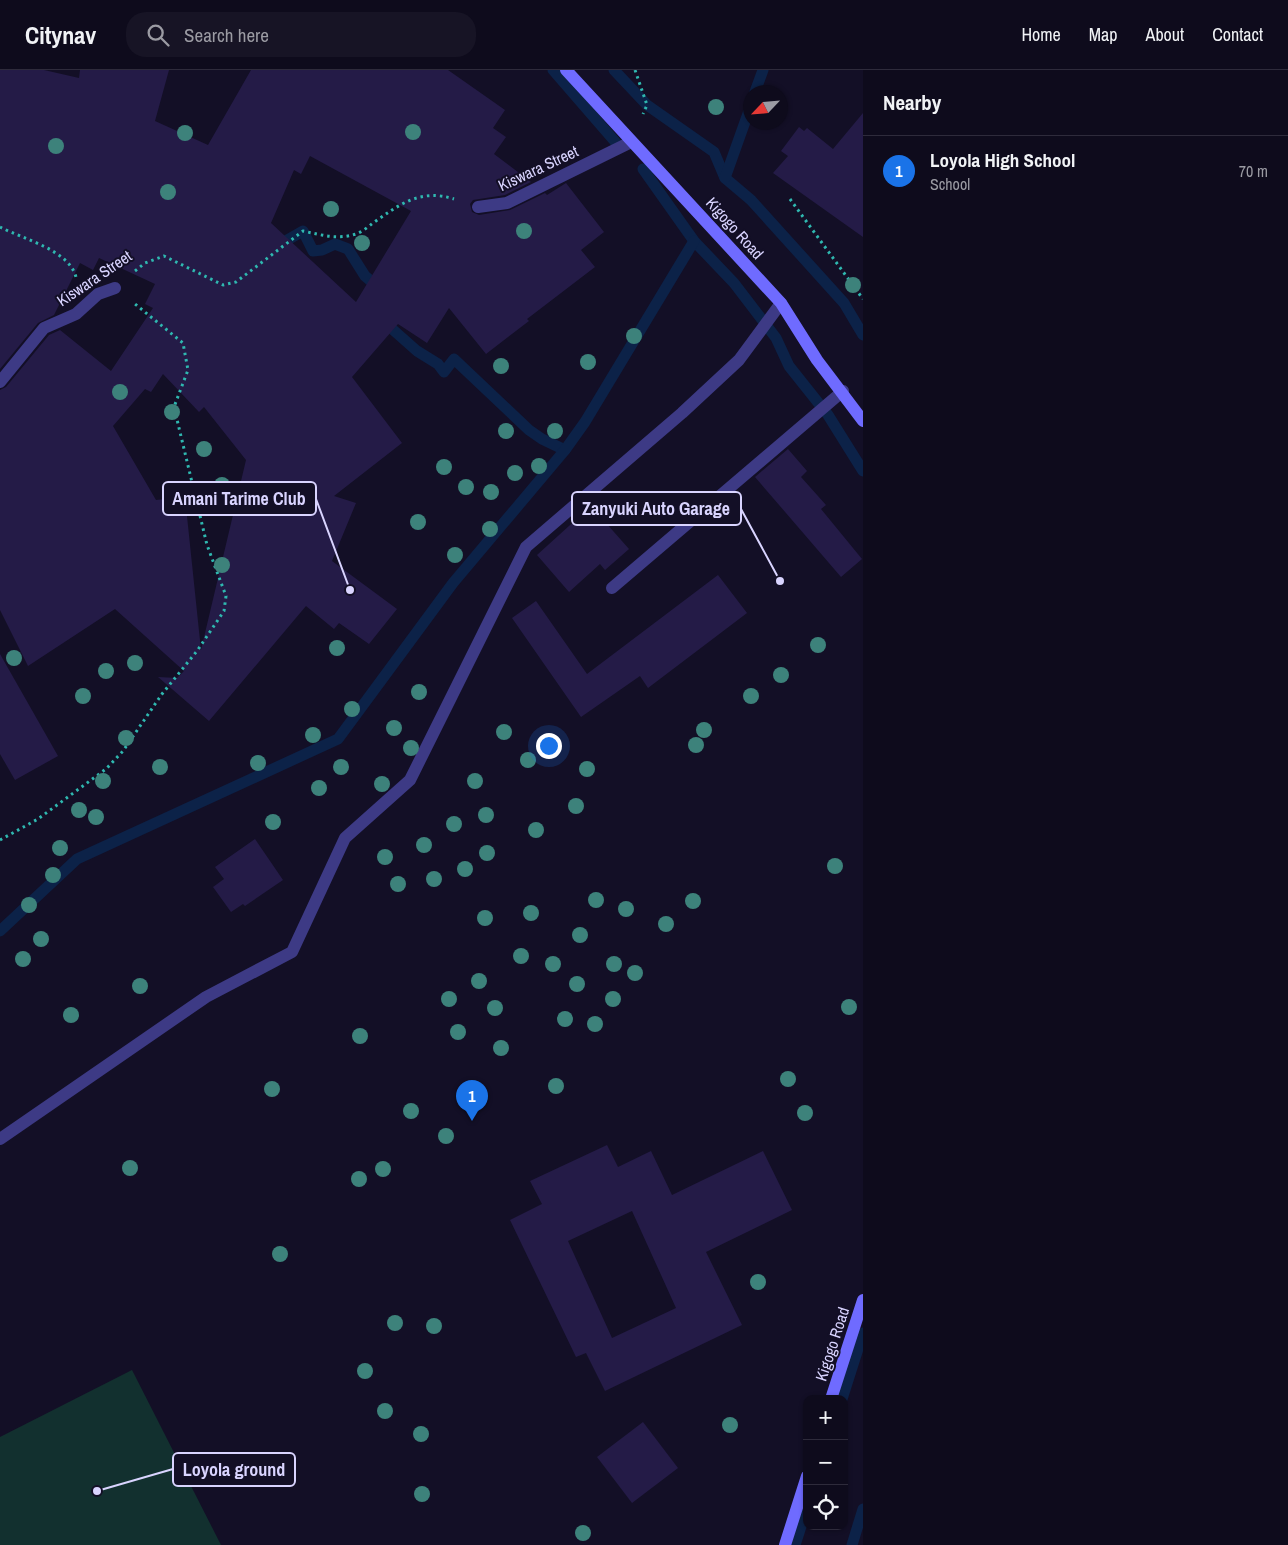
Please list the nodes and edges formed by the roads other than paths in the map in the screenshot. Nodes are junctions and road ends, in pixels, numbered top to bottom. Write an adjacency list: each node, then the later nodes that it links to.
1 (566, 70): 2 (main road, Kigogo Road)
2 (631, 142): 3 (street, Kiswara Street); 5 (main road, Kigogo Road)
3 (478, 207)
4 (115, 288): 6 (street, Kiswara Street)
5 (781, 304): 7 (main road, Kigogo Road); 10 (street)
6 (0, 382)
7 (843, 391): 8 (main road, Kigogo Road); 9 (street)
8 (863, 421)
9 (612, 588)
10 (0, 1139)
11 (863, 1300): 12 (main road, Kigogo Road)
12 (832, 1395)
13 (804, 1485): 14 (main road)
14 (785, 1545)

